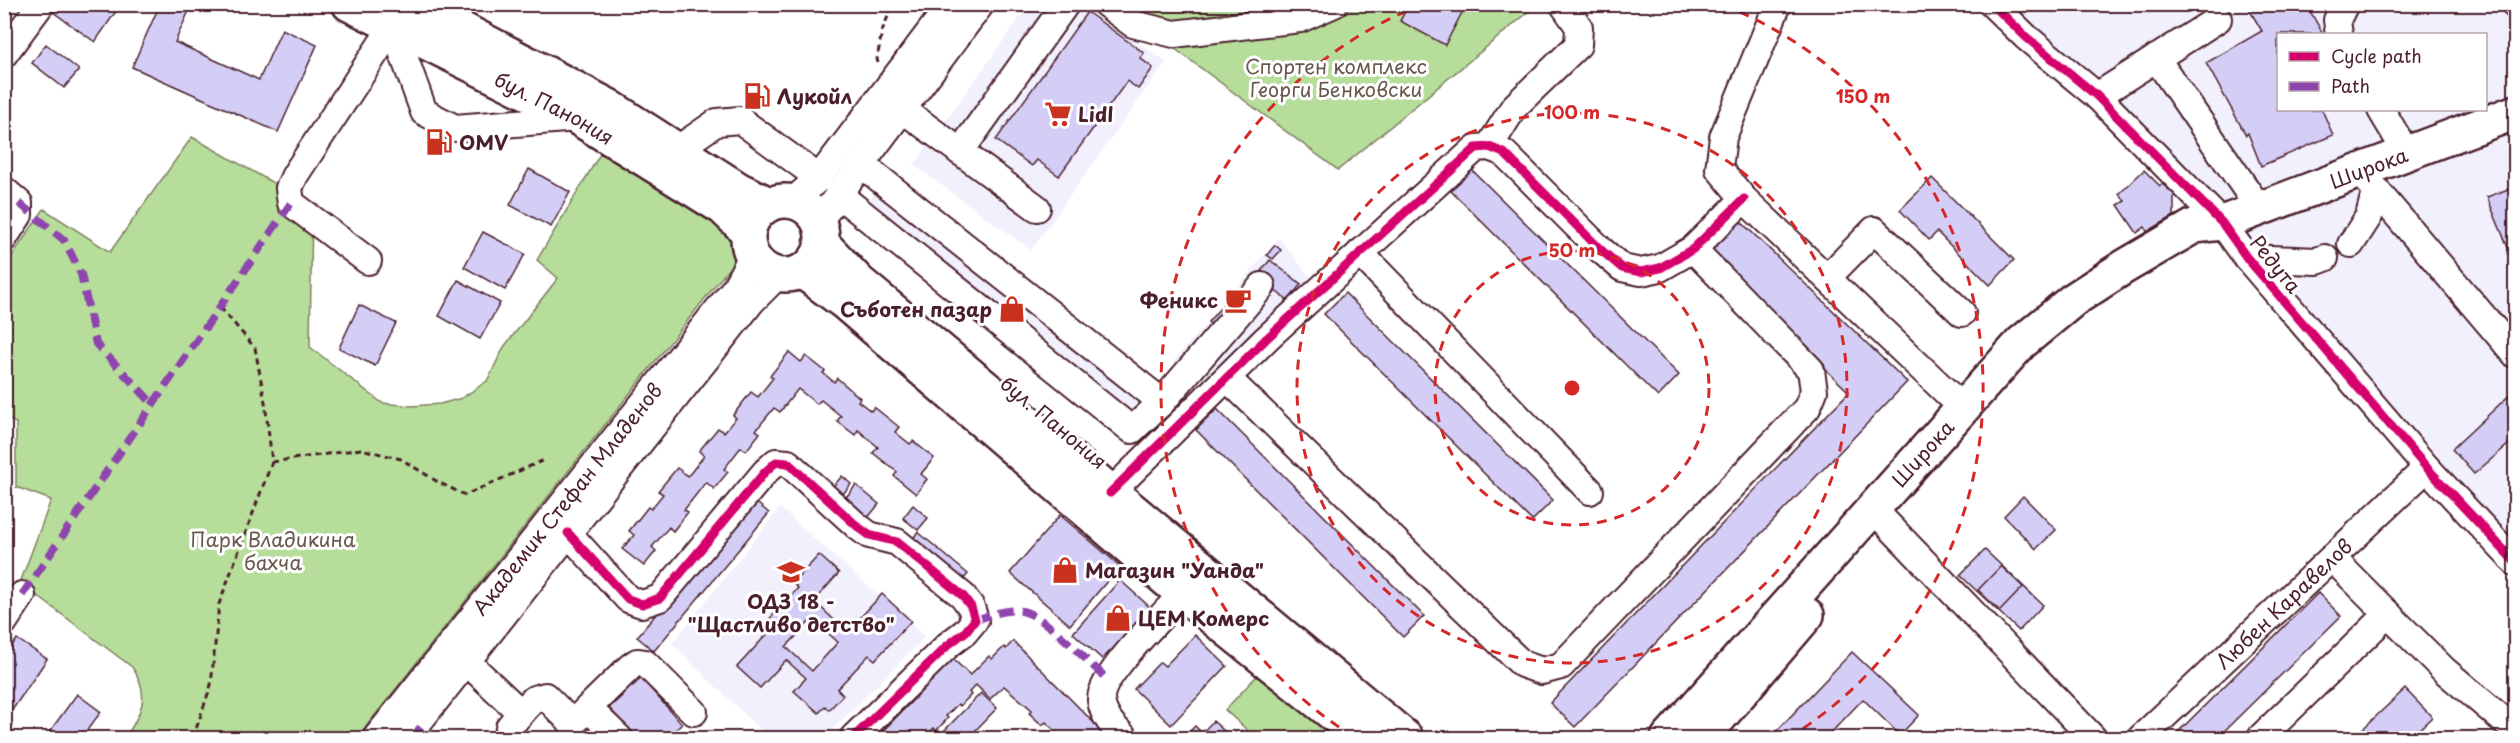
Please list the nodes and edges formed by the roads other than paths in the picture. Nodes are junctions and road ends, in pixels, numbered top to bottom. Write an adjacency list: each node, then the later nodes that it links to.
1 (41, 4): 13 (street)
2 (349, 4): 11 (main road, бул. Панония)
3 (951, 4): 26 (street)
4 (981, 4): 16 (street)
5 (1106, 4): 6 (street)
6 (1334, 4)
7 (1563, 4): 20 (street)
8 (1779, 4): 28 (street)
9 (1992, 4): 15 (street, Редута)
10 (1065, 5): 22 (street)
11 (407, 12): 19 (main road, бул. Панония); 19 (street); 21 (main road, бул. Панония); 41 (street)
12 (2218, 19): 14 (street)
13 (4, 54)
14 (2156, 58): 15 (street); 31 (street)
15 (2097, 96): 32 (street, Редута)
16 (902, 110): 22 (street); 24 (street)
17 (2382, 111): 23 (street)
18 (2516, 112): 23 (main road, Широка)
19 (578, 118): 35 (main road, бул. Панония)
20 (1489, 147): 37 (street); 38 (street)
21 (678, 148): 26 (street); 29 (main road, бул. Панония)
22 (960, 152): 30 (street)
23 (2406, 152): 25 (main road, Широка)
24 (861, 164): 26 (street); 50 (street)
25 (2367, 179): 31 (main road, Широка); 36 (street); 48 (street)
26 (829, 186): 29 (street); 33 (street); 50 (street)
27 (4, 190): 34 (street)
28 (1744, 199): 37 (street); 43 (street)
29 (780, 202): 33 (main road, бул. Панония); 35 (main road)
30 (1037, 208)
31 (2259, 208): 32 (main road, Широка)
32 (2222, 223): 39 (street, Редута); 51 (main road, Широка); 55 (main road, Широка)
33 (820, 232): 42 (main road); 54 (main road, бул. Панония)
34 (4, 238)
35 (749, 243): 42 (main road, бул. Панония); 68 (street, Академик Стефан Младенов)
36 (2350, 244)
37 (1694, 249): 49 (street)
38 (1360, 253): 47 (street); 53 (street)
39 (2247, 258): 40 (street); 52 (street, Редута)
40 (2325, 258)
41 (368, 261)
42 (790, 273): 56 (street, Академик Стефан Младенов); 59 (main road, бул. Панония)
43 (1827, 278): 45 (street); 51 (street)
44 (1262, 286): 46 (street)
45 (1962, 313)
46 (1238, 315): 47 (street); 50 (street)
47 (1267, 338): 49 (street)
48 (2516, 355)
49 (1227, 378): 54 (street)
50 (1162, 402)
51 (1963, 408): 55 (main road, Широка)
52 (2427, 468): 57 (street, Любен Каравелов); 58 (street, Редута)
53 (1590, 491)
54 (1110, 493): 75 (main road, бул. Панония)
55 (1880, 516): 76 (main road, Широка); 77 (main road, Широка); 78 (street)
56 (568, 533): 63 (street, Академик Стефан Младенов); 72 (street)
57 (2333, 559): 61 (street); 79 (street, Любен Каравелов)
58 (2516, 562)
59 (1183, 594): 73 (street); 74 (main road, бул. Панония)
60 (22, 595): 62 (street)
61 (2388, 614): 67 (street); 80 (street)
62 (4, 622)
63 (467, 662): 66 (street); 69 (street, Академик Стефан Младенов)
64 (588, 708): 65 (street); 66 (street); 71 (street)
65 (694, 712)
66 (521, 713): 70 (street)
67 (2516, 731)
68 (376, 738)
69 (406, 738)
70 (508, 738)
71 (619, 738)
72 (853, 738)
73 (1125, 738)
74 (1363, 738)
75 (1406, 738)
76 (1668, 738)
77 (1702, 738)
78 (2093, 738)
79 (2141, 738)
80 (2260, 738)

